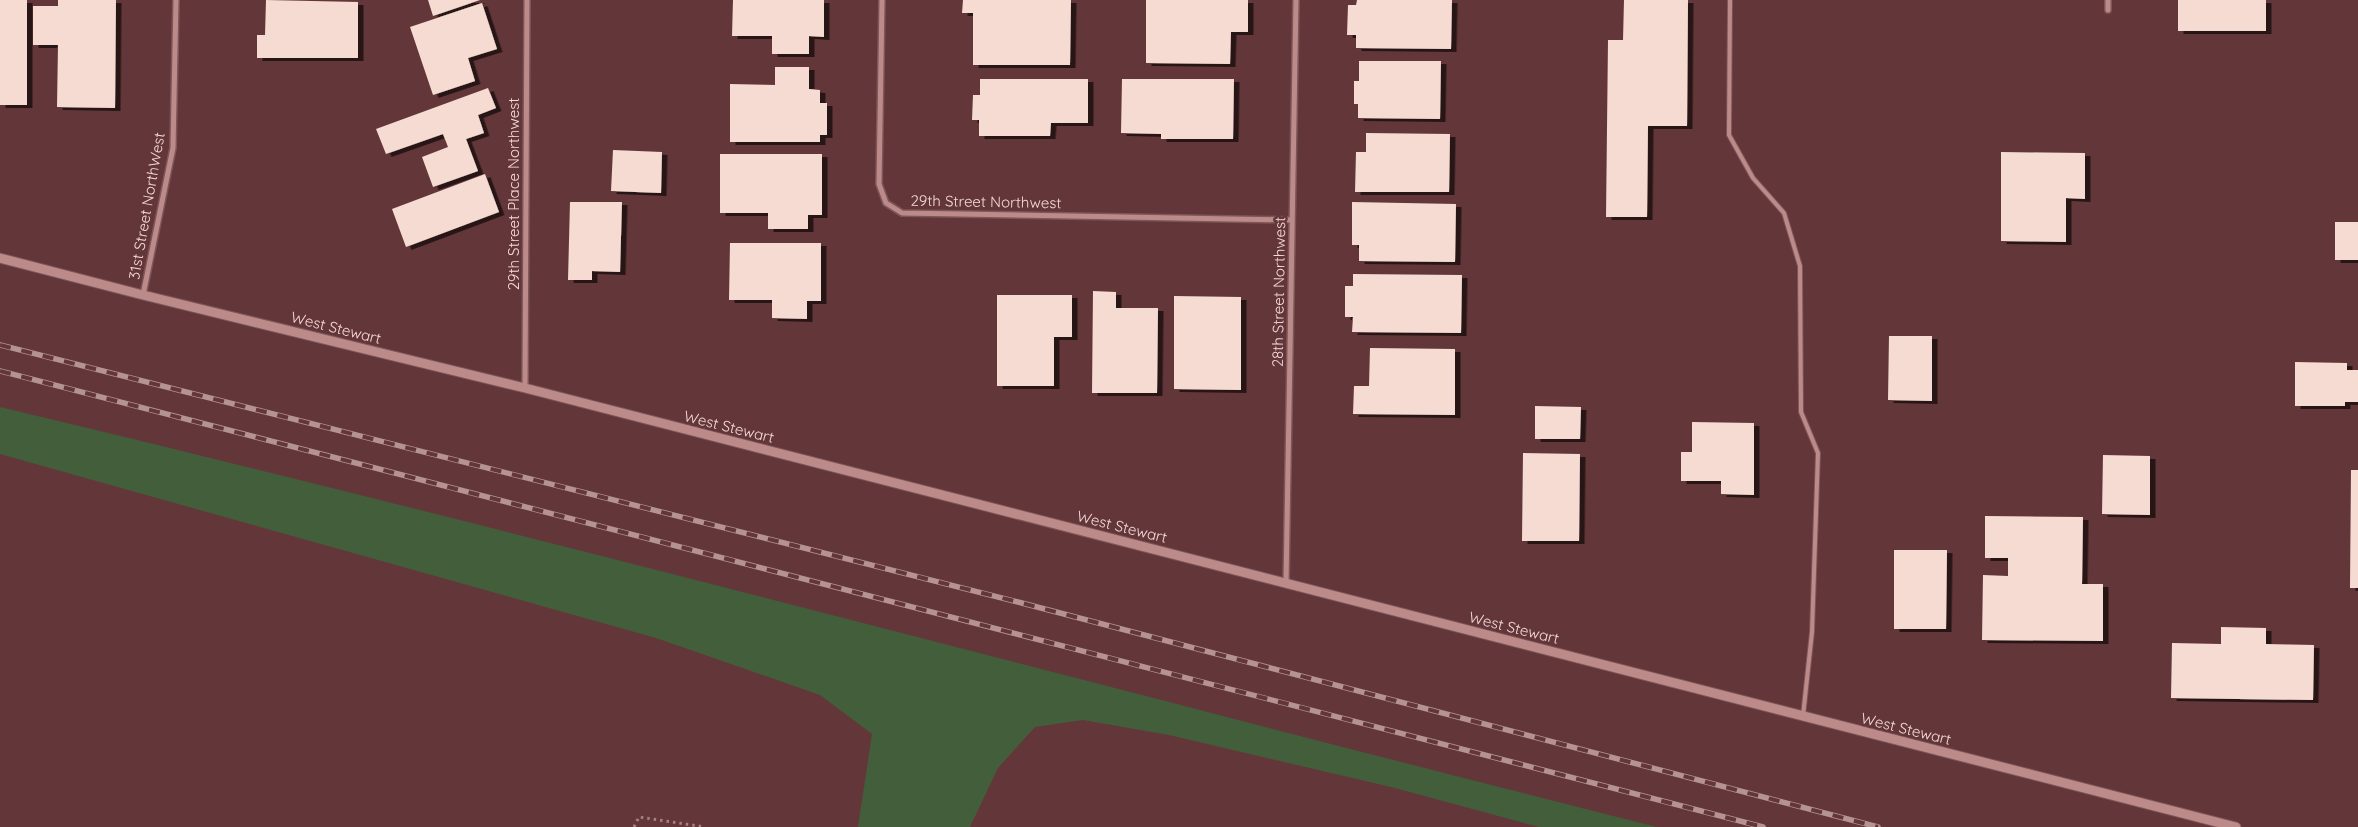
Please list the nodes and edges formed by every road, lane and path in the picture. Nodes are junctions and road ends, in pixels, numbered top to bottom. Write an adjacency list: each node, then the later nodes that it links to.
1 (176, 0): 10 (street, 31st Street NorthWest)
2 (528, 0): 11 (street, 29th Street Place Northwest)
3 (882, 0): 8 (street, 29th Street Northwest)
4 (1296, 0): 8 (street, 28th Street Northwest)
5 (1730, 0): 13 (lane)
6 (2108, 0): 7 (street)
7 (2108, 10)
8 (1292, 220): 12 (street, 28th Street Northwest)
9 (0, 258): 10 (street, West Stewart)
10 (144, 295): 11 (street, West Stewart)
11 (525, 388): 12 (street, West Stewart)
12 (1286, 584): 13 (street, West Stewart)
13 (1803, 716): 16 (street, West Stewart)
14 (634, 827): 15 (path)
15 (705, 827)
16 (2236, 827)

